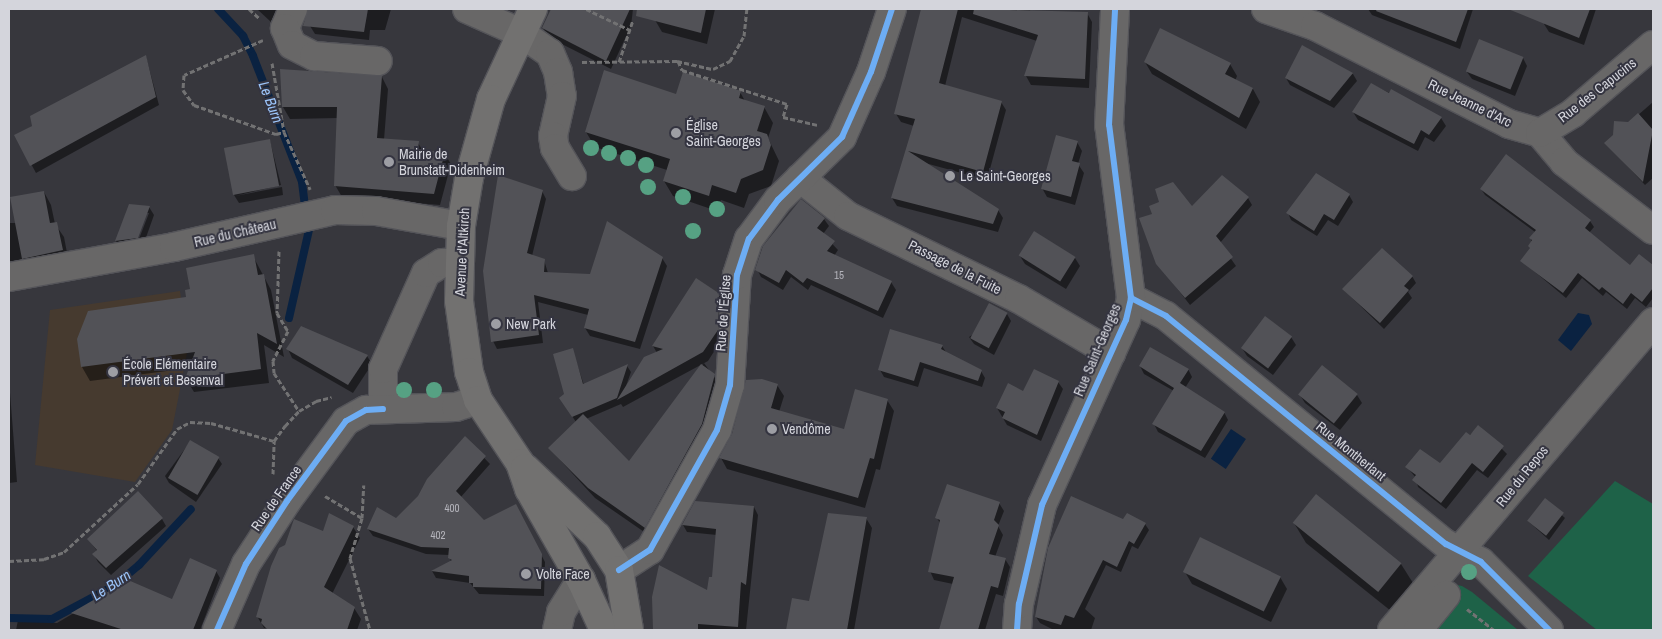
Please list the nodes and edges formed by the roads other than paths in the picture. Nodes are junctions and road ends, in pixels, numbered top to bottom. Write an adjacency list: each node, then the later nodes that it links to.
1 (467, 9): 7 (street)
2 (533, 9): 7 (main road, Avenue d'Altkirch)
3 (892, 9): 12 (street, Rue de l'Église)
4 (1115, 9): 17 (street, Rue Saint-Georges)
5 (1266, 9): 10 (street, Rue Jeanne d'Arc)
6 (289, 18): 9 (street)
7 (521, 33): 11 (street); 13 (main road, Avenue d'Altkirch)
8 (1653, 45): 10 (street, Rue des Capucins)
9 (378, 61)
10 (1540, 133): 14 (street)
11 (572, 176)
12 (800, 178): 19 (street, Passage de la Fuite); 24 (street, Rue de l'Église)
13 (461, 226): 15 (main road, Avenue d'Altkirch); 16 (street, Rue du Château)
14 (1653, 230)
15 (459, 262): 20 (main road, Avenue d'Altkirch); 21 (street)
16 (9, 277)
17 (1131, 298): 19 (street, Rue Saint-Georges); 23 (street, Rue Montherlant)
18 (1653, 322): 23 (street, Rue du Repos)
19 (1111, 353): 31 (street, Rue Saint-Georges)
20 (478, 400): 21 (street, Rue de France); 22 (main road, Avenue d'Altkirch)
21 (383, 409): 28 (street, Rue de France)
22 (520, 464): 24 (main road); 25 (main road)
23 (1462, 551): 32 (street, Rue du Repos); 34 (street, Rue Montherlant)
24 (621, 578): 27 (street); 30 (main road)
25 (580, 580): 27 (main road); 29 (street)
26 (1447, 594): 33 (street)
27 (601, 629)
28 (217, 630)
29 (557, 630)
30 (628, 630)
31 (1017, 630)
32 (1392, 630)
33 (1418, 630)
34 (1549, 630)

